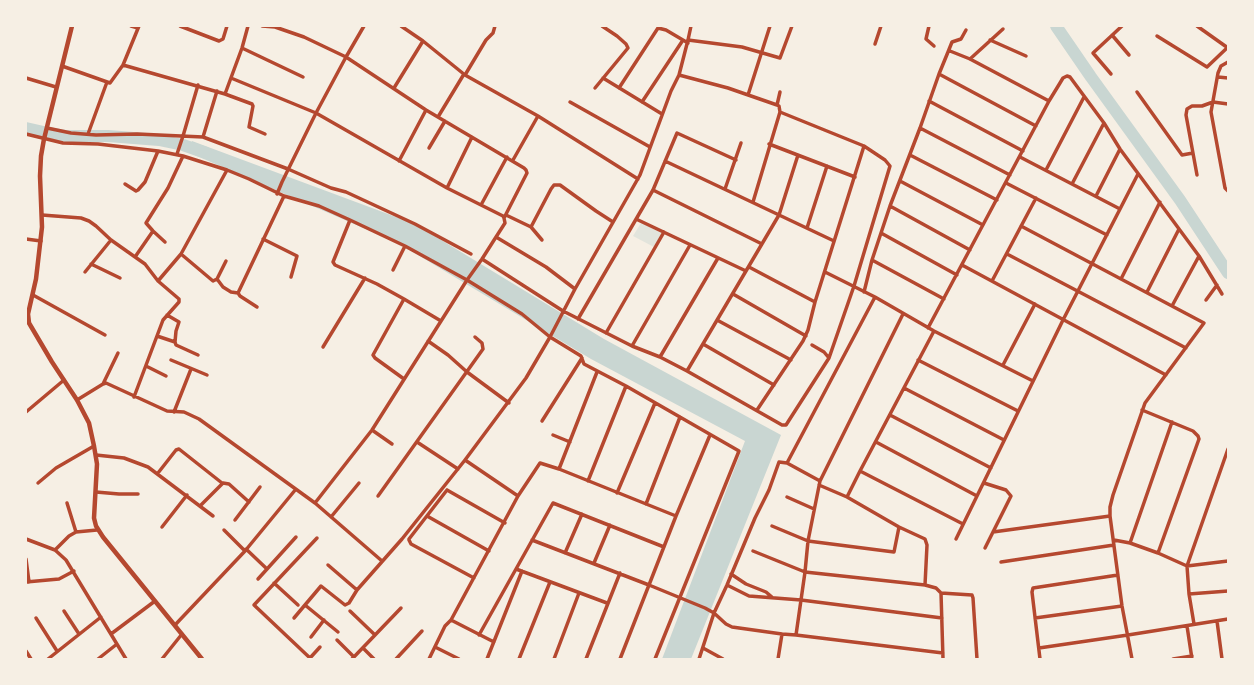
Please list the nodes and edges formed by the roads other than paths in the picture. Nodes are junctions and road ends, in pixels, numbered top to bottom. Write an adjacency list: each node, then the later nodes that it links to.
1 (72, 26): 39 (street)
2 (131, 26): 18 (street)
3 (180, 26): 4 (street)
4 (227, 26)
5 (248, 26): 30 (street)
6 (262, 26): 35 (street)
7 (364, 26): 35 (street)
8 (401, 26): 25 (street)
9 (495, 26): 40 (street)
10 (602, 26): 48 (street)
11 (691, 26): 26 (street)
12 (770, 26): 31 (street)
13 (792, 26): 31 (street)
14 (881, 26): 27 (street)
15 (929, 26): 28 (street)
16 (1122, 26): 21 (street)
17 (1197, 26): 29 (street)
18 (139, 27): 38 (street)
19 (1003, 29): 24 (street)
20 (966, 30): 32 (street)
21 (1112, 35): 33 (street); 42 (street)
22 (1157, 36): 29 (street)
23 (683, 40): 26 (street); 55 (street); 65 (street)
24 (990, 40): 34 (street); 36 (street)
25 (423, 41): 40 (street); 53 (street)
26 (688, 42): 31 (street); 43 (street)
27 (875, 44)
28 (934, 46)
29 (1228, 47)
30 (242, 48): 44 (street); 47 (street)
31 (762, 52): 60 (street)
32 (948, 52): 36 (street); 41 (street)
33 (1129, 55)
34 (1026, 56)
35 (346, 57): 53 (street); 71 (street)
36 (970, 59): 63 (street)
37 (1228, 62): 45 (street)
38 (123, 65): 50 (street); 51 (street)
39 (62, 66): 50 (street); 52 (street)
40 (465, 74): 73 (street); 74 (street)
41 (939, 74): 62 (street); 77 (street)
42 (1111, 74)
43 (679, 75): 60 (street); 72 (street)
44 (303, 77)
45 (1218, 77): 49 (street); 66 (street)
46 (26, 78): 52 (street)
47 (231, 78): 59 (street); 71 (street)
48 (603, 78): 54 (street); 55 (street)
49 (1228, 78)
50 (107, 82): 81 (street)
51 (198, 85): 56 (street); 83 (street)
52 (56, 87): 79 (street)
53 (394, 88): 69 (street)
54 (595, 88)
55 (619, 88): 65 (street)
56 (217, 91): 59 (street); 84 (street)
57 (780, 92): 68 (street)
58 (1137, 92): 95 (street)
59 (225, 94): 82 (street)
60 (748, 95): 68 (street)
61 (1084, 97): 63 (street); 76 (street); 108 (street)
62 (929, 101): 78 (street); 93 (street)
63 (1049, 101): 77 (street)
64 (570, 102): 89 (street)
65 (642, 102): 72 (street)
66 (1213, 102): 67 (street); 95 (street); 121 (street)
67 (1228, 104)
68 (777, 105): 70 (street)
69 (426, 110): 74 (street); 103 (street)
70 (780, 112): 87 (street); 88 (street)
71 (316, 113): 103 (street); 106 (street)
72 (662, 114): 89 (street)
73 (538, 116): 101 (street); 113 (street)
74 (438, 117): 75 (street)
75 (445, 121): 85 (street); 90 (street)
76 (1104, 123): 91 (street); 117 (street)
77 (1036, 126): 93 (street)
78 (920, 128): 97 (street); 111 (street)
79 (45, 133): 80 (street); 81 (street); 92 (street); 132 (street)
80 (26, 134)
81 (88, 134): 83 (street)
82 (265, 134)
83 (183, 137): 84 (street); 94 (street)
84 (203, 137): 106 (street)
85 (472, 137): 99 (street); 118 (street)
86 (741, 142): 102 (street)
87 (770, 144): 96 (street); 127 (street)
88 (864, 146): 112 (street); 186 (street)
89 (650, 147): 113 (street)
90 (429, 148)
91 (1120, 149): 109 (street); 124 (street)
92 (158, 151): 94 (street); 116 (street)
93 (1023, 151): 100 (street)
94 (177, 153): 98 (street)
95 (1193, 153): 110 (street)
96 (798, 155): 105 (street); 133 (street)
97 (910, 155): 114 (street); 126 (street)
98 (183, 156): 107 (street); 143 (street)
99 (507, 157): 101 (street); 129 (street)
100 (1020, 157): 108 (street); 111 (street)
101 (513, 160): 134 (street)
102 (736, 160): 104 (street); 119 (street)
103 (398, 161): 118 (street)
104 (665, 161): 119 (street); 120 (street)
105 (827, 166): 112 (street); 141 (street)
106 (288, 169): 122 (street); 160 (street)
107 (227, 170): 122 (street); 159 (street)
108 (1046, 170): 117 (street)
109 (1138, 175): 128 (street); 131 (street)
110 (1197, 175)
111 (1010, 176): 115 (street)
112 (854, 177): 152 (street)
113 (638, 179): 137 (street)
114 (900, 181): 130 (street); 138 (street)
115 (1006, 183): 125 (street); 126 (street)
116 (126, 184)
117 (1072, 184): 124 (street)
118 (447, 188): 129 (street)
119 (725, 189): 127 (street)
120 (653, 190): 135 (street); 155 (street)
121 (1228, 191)
122 (278, 194): 123 (street)
123 (284, 196): 136 (street); 149 (street)
124 (1096, 196): 131 (street)
125 (1036, 198): 139 (street); 146 (street)
126 (997, 200): 138 (street)
127 (753, 202): 133 (street)
128 (1160, 202): 142 (street); 182 (street)
129 (482, 205): 134 (street)
130 (890, 206): 145 (street); 158 (street)
131 (1120, 209): 146 (street)
132 (42, 215): 150 (street); 153 (street)
133 (779, 215): 141 (street); 155 (street)
134 (505, 216): 140 (street); 147 (street)
135 (636, 218): 144 (street); 207 (street)
136 (350, 220): 157 (street); 179 (street)
137 (613, 222): 140 (street); 187 (street)
138 (983, 225): 158 (street)
139 (1021, 226): 161 (street); 169 (street)
140 (531, 227): 151 (street)
141 (807, 228): 152 (street)
142 (1179, 229): 162 (street); 190 (street)
143 (153, 231): 154 (street); 163 (street)
144 (664, 232): 156 (street); 213 (street)
145 (881, 233): 166 (street); 176 (street)
146 (1107, 235): 169 (street)
147 (496, 237): 165 (street); 187 (street)
148 (26, 239): 153 (street)
149 (263, 239): 177 (street); 191 (street)
150 (111, 240): 163 (street); 168 (street)
151 (542, 240)
152 (834, 240): 175 (street)
153 (41, 242): 194 (street)
154 (165, 242)
155 (762, 244): 171 (street)
156 (690, 245): 164 (street); 223 (street)
157 (405, 246): 172 (street); 180 (street)
158 (970, 250): 170 (street)
159 (181, 254): 181 (street); 183 (street)
160 (471, 254)
161 (1007, 254): 184 (street); 188 (street)
162 (1199, 256): 185 (street); 201 (street)
163 (135, 257): 183 (street)
164 (718, 258): 174 (street); 229 (street)
165 (482, 259): 180 (street); 203 (street)
166 (872, 260): 189 (street); 197 (street)
167 (226, 261): 181 (street)
168 (91, 264): 173 (street); 178 (street)
169 (1092, 264): 182 (street); 188 (street)
170 (962, 265): 176 (street); 184 (street)
171 (749, 267): 174 (street); 199 (street)
172 (393, 270)
173 (86, 272)
174 (746, 272): 192 (street)
175 (825, 272): 186 (street); 199 (street)
176 (957, 275): 197 (street)
177 (291, 277)
178 (120, 278)
179 (365, 278): 196 (street); 224 (street)
180 (468, 278): 210 (street); 218 (street)
181 (217, 279): 191 (street)
182 (1121, 279): 190 (street)
183 (158, 281): 205 (street)
184 (992, 281): 200 (street)
185 (1217, 285): 193 (street); 198 (street)
186 (854, 286): 189 (street); 230 (street)
187 (575, 289): 203 (street)
188 (1078, 291): 209 (street); 225 (street)
189 (864, 292): 195 (street)
190 (1147, 292): 201 (street)
191 (238, 293): 202 (street)
192 (733, 294): 208 (street); 216 (street)
193 (1222, 294)
194 (33, 295): 206 (street); 214 (street)
195 (875, 297): 204 (street); 275 (street)
196 (404, 299): 210 (street); 244 (street)
197 (944, 299): 211 (street)
198 (1206, 300)
199 (815, 302): 216 (street)
200 (1035, 304): 209 (street); 234 (street)
201 (1172, 306): 225 (street)
202 (257, 307)
203 (563, 311): 207 (street); 218 (street)
204 (904, 314): 211 (street); 281 (street)
205 (167, 315): 215 (street); 219 (street)
206 (27, 318): 243 (street)
207 (578, 319): 213 (street)
208 (717, 320): 221 (street); 232 (street)
209 (1063, 320): 241 (street); 245 (street)
210 (441, 321): 220 (street)
211 (928, 328): 212 (street)
212 (934, 331): 233 (street); 234 (street)
213 (606, 333): 223 (street)
214 (105, 335)
215 (157, 336): 219 (street); 235 (street)
216 (806, 336): 232 (street)
217 (475, 337): 238 (street)
218 (550, 337): 228 (street); 252 (street)
219 (175, 342): 227 (street)
220 (428, 342): 238 (street); 244 (street)
221 (703, 344): 237 (street); 247 (street)
222 (812, 345): 230 (street)
223 (632, 346): 229 (street)
224 (323, 347)
225 (1186, 348): 241 (street)
226 (118, 352): 246 (street)
227 (198, 355)
228 (582, 358): 239 (street); 261 (street)
229 (660, 358): 237 (street)
230 (829, 358): 254 (street)
231 (171, 360): 236 (street)
232 (791, 360): 247 (street)
233 (918, 360): 249 (street); 256 (street)
234 (1003, 365): 245 (street)
235 (146, 366): 242 (street); 250 (street)
236 (191, 369): 240 (street); 258 (street)
237 (687, 371): 254 (street)
238 (467, 372): 252 (street); 267 (street)
239 (597, 372): 248 (street); 268 (street)
240 (207, 375)
241 (1166, 375): 255 (street)
242 (166, 376)
243 (64, 380): 251 (street); 257 (street)
244 (404, 380): 263 (street)
245 (1033, 381): 256 (street)
246 (103, 384): 250 (street); 251 (street)
247 (774, 385): 254 (street)
248 (626, 386): 253 (street); 282 (street)
249 (904, 388): 259 (street); 266 (street)
250 (134, 397): 258 (street)
251 (77, 400): 271 (street)
252 (509, 402): 274 (street)
253 (655, 403): 260 (street); 293 (street)
254 (757, 410)
255 (1142, 410): 262 (street); 311 (street)
256 (1018, 411): 266 (street)
257 (26, 412)
258 (174, 412): 290 (street)
259 (890, 415): 269 (street); 276 (street)
260 (680, 417): 265 (street); 304 (street)
261 (542, 421)
262 (1172, 422): 331 (street); 340 (street)
263 (372, 430): 270 (street); 303 (street)
264 (554, 435): 268 (street)
265 (710, 435): 310 (street); 369 (street)
266 (1004, 440): 276 (street)
267 (417, 442): 277 (street); 296 (street)
268 (570, 442): 278 (street)
269 (876, 442): 279 (street); 298 (street)
270 (392, 444)
271 (94, 446): 273 (street); 284 (street)
272 (1228, 449): 347 (street)
273 (96, 455): 280 (street); 292 (street)
274 (465, 460): 277 (street); 297 (street)
275 (787, 463): 281 (street); 354 (street)
276 (991, 468): 283 (street)
277 (458, 469): 288 (street)
278 (559, 469): 282 (street); 297 (street)
279 (860, 471): 300 (street); 315 (street)
280 (158, 474): 285 (street); 295 (street)
281 (820, 480): 287 (street)
282 (588, 481): 293 (street)
283 (984, 482): 298 (street); 323 (street)
284 (38, 483)
285 (222, 483): 301 (street); 305 (street)
286 (359, 483): 312 (street)
287 (819, 485): 300 (street); 306 (street)
288 (443, 486): 291 (street); 342 (street)
289 (260, 487): 301 (street)
290 (296, 489): 303 (street); 336 (street)
291 (447, 490): 309 (street); 314 (street)
292 (96, 492): 294 (street); 320 (street)
293 (617, 493): 304 (street)
294 (138, 494)
295 (187, 495): 305 (street); 318 (street)
296 (378, 496)
297 (518, 496): 314 (street)
298 (977, 496): 315 (street)
299 (787, 497): 306 (street)
300 (847, 497): 319 (street)
301 (249, 502): 313 (street)
302 (67, 503): 322 (street)
303 (315, 503): 312 (street)
304 (646, 504): 310 (street)
305 (200, 506): 308 (street)
306 (814, 509): 330 (street)
307 (582, 514): 316 (street); 328 (street); 339 (street)
308 (213, 516)
309 (427, 516): 337 (street); 356 (street)
310 (676, 516): 333 (street)
311 (1110, 516): 323 (street); 329 (street)
312 (331, 517): 342 (street)
313 (235, 520)
314 (505, 523): 337 (street)
315 (963, 524): 327 (street)
316 (610, 525): 333 (street); 345 (street)
317 (772, 526): 330 (street)
318 (162, 527)
319 (899, 527): 330 (street); 363 (street)
320 (97, 530): 322 (street); 372 (street)
321 (224, 530): 336 (street)
322 (76, 532): 335 (street)
323 (993, 532): 334 (street)
324 (296, 537): 348 (street)
325 (317, 538): 360 (street)
326 (26, 539): 335 (street)
327 (956, 539)
328 (532, 540): 339 (street); 349 (street)
329 (1114, 540): 331 (street); 332 (street)
330 (808, 541): 352 (street)
331 (1130, 543): 340 (street)
332 (1114, 545): 344 (street); 355 (street)
333 (664, 546): 361 (street)
334 (985, 548)
335 (55, 550): 350 (street)
336 (246, 550): 348 (street); 391 (street)
337 (489, 550): 356 (street)
338 (753, 551): 352 (street)
339 (565, 553): 345 (street)
340 (1158, 553): 347 (street)
341 (26, 559): 358 (street)
342 (382, 561): 364 (street)
343 (1228, 561): 347 (street)
344 (1001, 562)
345 (594, 564): 353 (street)
346 (328, 565): 364 (street)
347 (1187, 566): 368 (street)
348 (267, 569): 357 (street)
349 (516, 569): 351 (street); 398 (street)
350 (74, 571): 358 (street); 381 (street)
351 (522, 571): 359 (street); 405 (street)
352 (805, 572): 363 (street); 371 (street)
353 (620, 573): 361 (street); 373 (street)
354 (731, 574): 362 (street); 370 (street)
355 (1118, 575): 376 (street); 385 (street)
356 (474, 578): 388 (street)
357 (258, 579)
358 (27, 582)
359 (550, 582): 366 (street); 429 (street)
360 (274, 584): 374 (street); 415 (street)
361 (649, 585): 369 (street); 432 (street)
362 (727, 585): 370 (street); 380 (street)
363 (925, 585): 367 (street)
364 (357, 590): 375 (street)
365 (1228, 591): 368 (street)
366 (578, 593): 373 (street); 430 (street)
367 (941, 593): 384 (street); 438 (street)
368 (1189, 594): 390 (street)
369 (679, 598): 380 (street); 433 (street)
370 (773, 598): 371 (street)
371 (801, 600): 384 (street); 400 (street)
372 (155, 601): 391 (street); 396 (street)
373 (607, 603): 431 (street)
374 (298, 605)
375 (305, 605): 383 (street); 387 (street)
376 (1122, 606): 385 (street); 402 (street)
377 (401, 608): 401 (street)
378 (64, 611): 395 (street)
379 (350, 611): 401 (street)
380 (714, 613): 399 (street); 410 (street)
381 (101, 617): 395 (street); 396 (street)
382 (36, 618): 413 (street)
383 (294, 618)
384 (942, 618): 414 (street)
385 (1035, 618): 411 (street)
386 (1228, 619): 389 (street)
387 (324, 620): 394 (street); 403 (street)
388 (451, 620): 398 (street); 408 (street)
389 (1217, 621): 390 (street); 442 (street)
390 (1194, 624): 392 (street)
391 (175, 625): 397 (street)
392 (1187, 626): 402 (street); 417 (street)
393 (422, 631): 425 (street)
394 (338, 632)
395 (79, 634): 413 (street)
396 (111, 634): 406 (street)
397 (182, 634): 422 (street); 423 (street)
398 (479, 634): 405 (street)
399 (782, 634): 400 (street); 436 (street)
400 (796, 634): 414 (street)
401 (375, 635): 409 (street)
402 (1128, 635): 411 (street); 440 (street)
403 (311, 637)
404 (337, 640): 416 (street)
405 (494, 642): 428 (street)
406 (117, 644): 420 (street); 421 (street)
407 (320, 647): 415 (street)
408 (434, 647): 426 (street); 427 (street)
409 (362, 648): 416 (street); 424 (street)
410 (703, 648): 434 (street); 435 (street)
411 (1038, 648): 439 (street)
412 (26, 651): 418 (street)
413 (57, 652): 419 (street)
414 (943, 654): 437 (street)
415 (310, 658)
416 (353, 658)
417 (1192, 658): 441 (street)
418 (31, 659)
419 (48, 659)
420 (98, 659)
421 (126, 659)
422 (162, 659)
423 (202, 659)
424 (374, 659)
425 (396, 659)
426 (429, 659)
427 (459, 659)
428 (487, 659)
429 (519, 659)
430 (554, 659)
431 (586, 659)
432 (620, 659)
433 (655, 659)
434 (699, 659)
435 (723, 659)
436 (778, 659)
437 (943, 659)
438 (977, 659)
439 (1040, 659)
440 (1132, 659)
441 (1173, 659)
442 (1222, 659)

